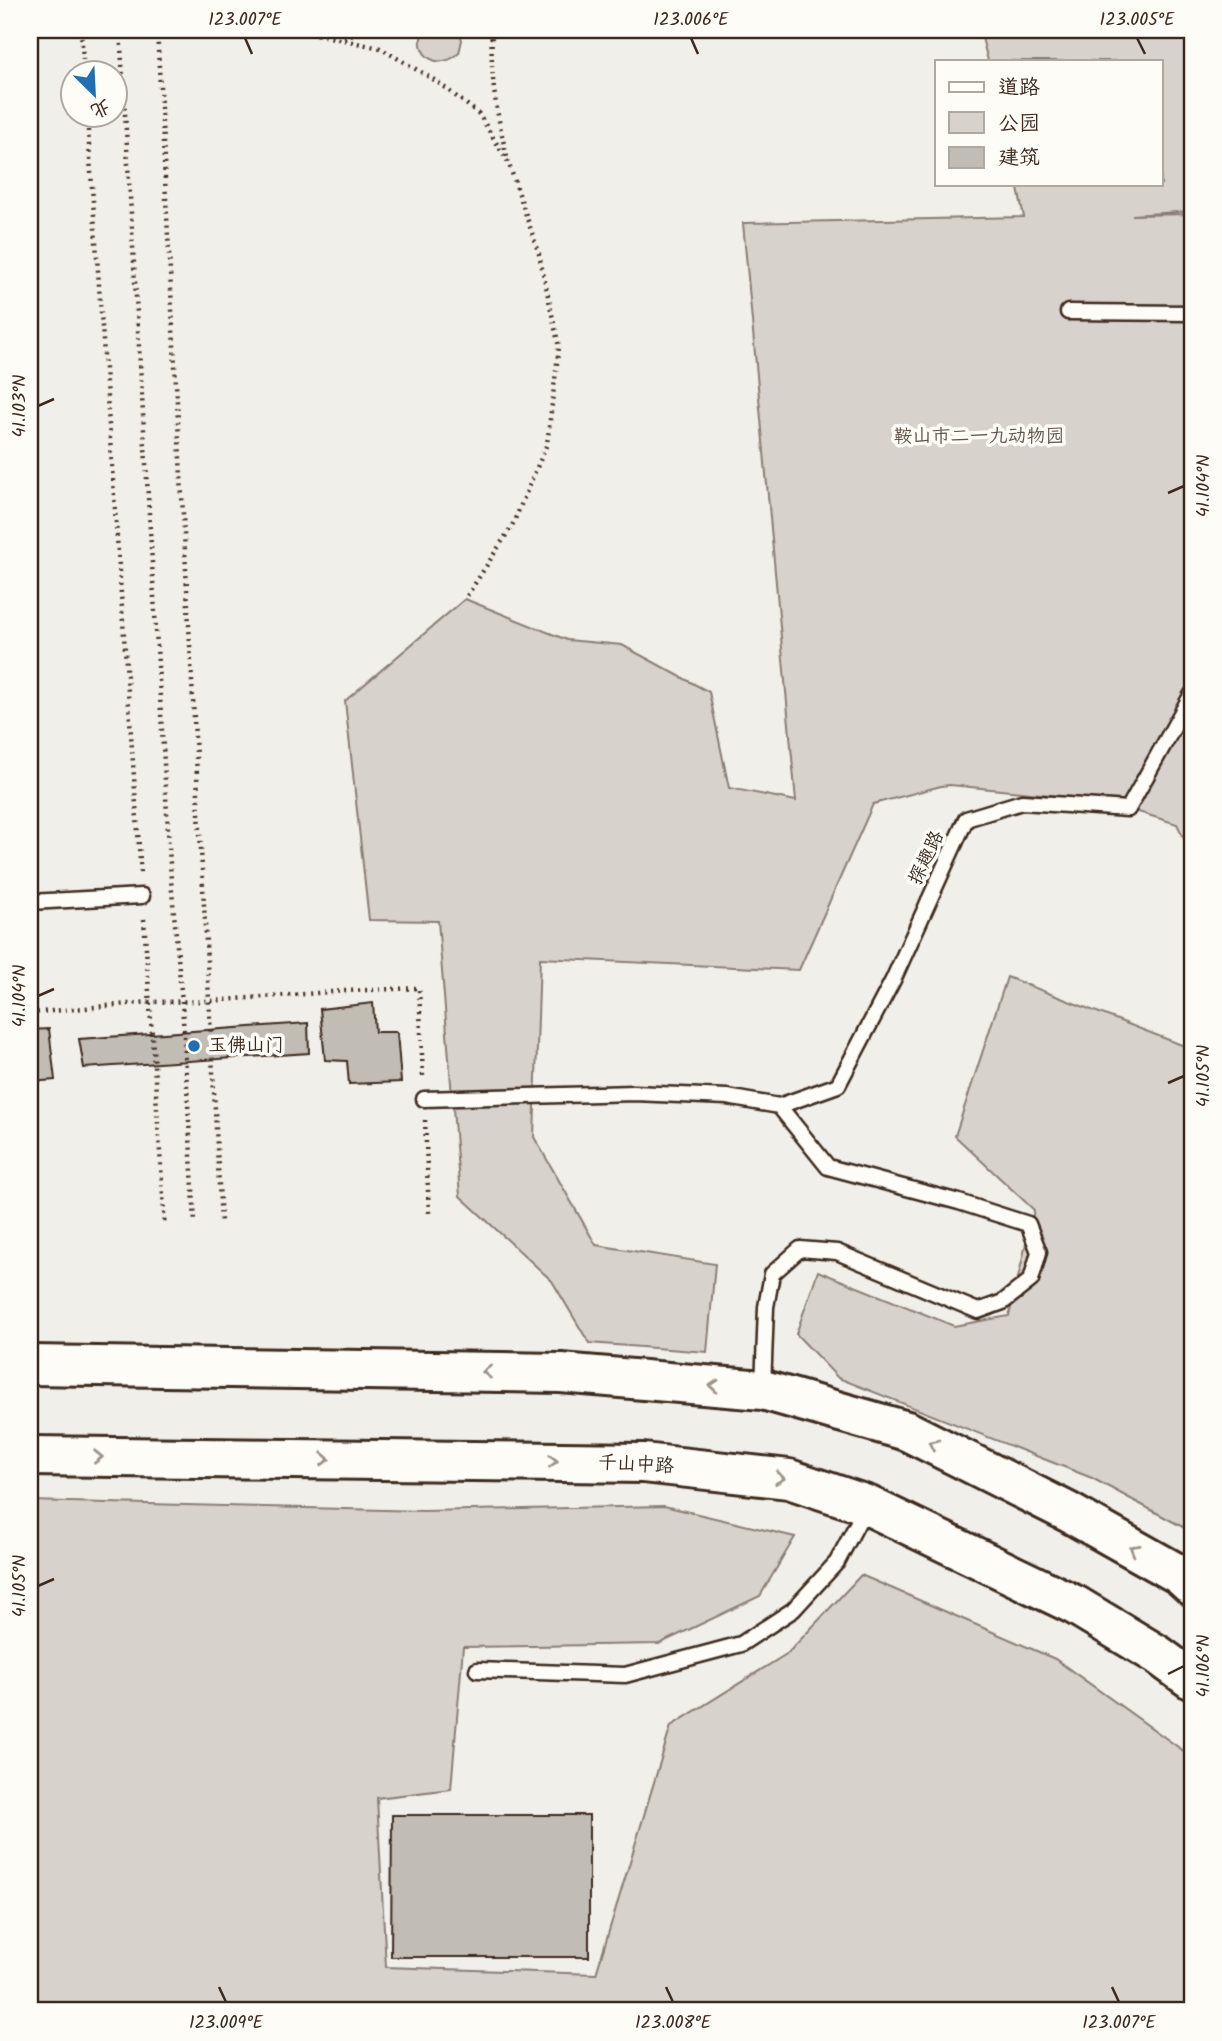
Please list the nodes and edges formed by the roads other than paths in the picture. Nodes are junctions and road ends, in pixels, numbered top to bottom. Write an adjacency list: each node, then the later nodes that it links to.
1 (1068, 312): 2 (lane)
2 (1192, 313)
3 (1192, 694): 7 (lane, 探趣路)
4 (142, 896): 5 (lane)
5 (30, 902)
6 (424, 1099): 7 (lane)
7 (779, 1107): 9 (lane)
8 (30, 1364): 9 (main road, one-way to 8)
9 (763, 1390): 12 (main road, one-way to 9)
10 (30, 1456): 11 (main road, 千山中路, one-way to 11)
11 (867, 1505): 13 (lane); 14 (main road, 千山中路)
12 (1192, 1586)
13 (477, 1670)
14 (1192, 1680)

